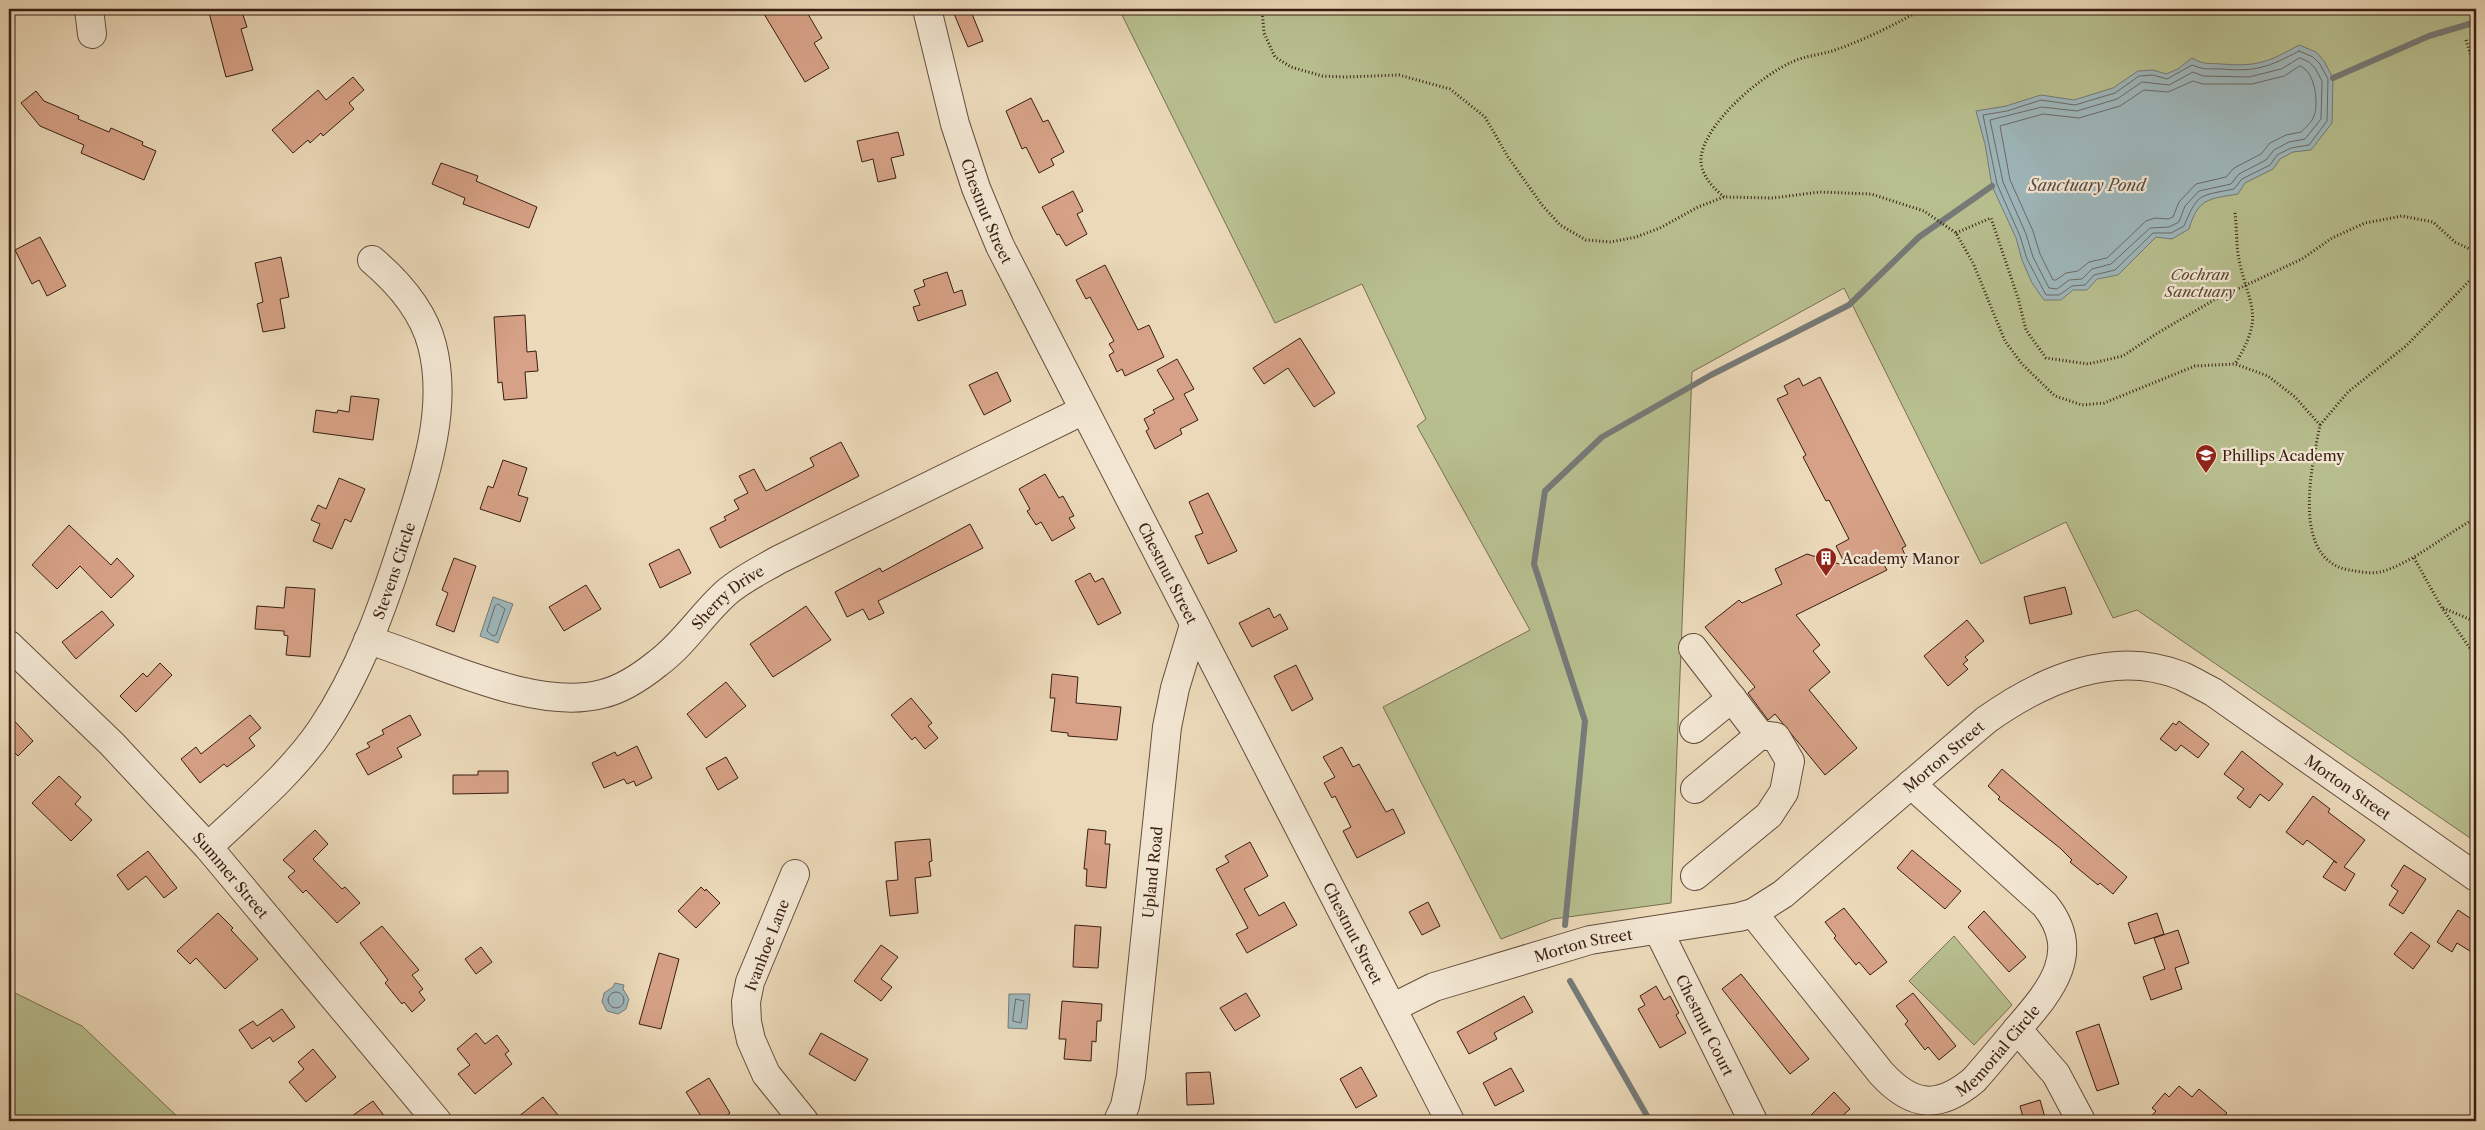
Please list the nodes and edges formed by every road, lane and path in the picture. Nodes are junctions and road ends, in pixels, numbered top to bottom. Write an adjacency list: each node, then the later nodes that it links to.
1 (927, 9): 16 (street, Chestnut Street)
2 (1262, 9): 8 (path)
3 (1922, 9): 8 (path)
4 (2455, 9): 5 (path)
5 (2457, 14)
6 (2466, 40): 7 (path)
7 (2476, 72)
8 (1724, 197): 10 (path)
9 (2235, 213): 14 (path)
10 (1956, 233): 14 (path); 15 (path)
11 (2476, 252): 14 (path)
12 (372, 260): 23 (street, Stevens Circle)
13 (2476, 274): 17 (path)
14 (2248, 285): 15 (path)
15 (2235, 364): 17 (path)
16 (1084, 410): 22 (street, Chestnut Street); 23 (street, Sherry Drive)
17 (2320, 425): 19 (path)
18 (2476, 518): 19 (path)
19 (2414, 558): 20 (path)
20 (2442, 608): 21 (path); 26 (path)
21 (2476, 622)
22 (1194, 624): 38 (street, Chestnut Street); 43 (street, Upland Road)
23 (368, 640): 32 (street, Stevens Circle)
24 (9, 646): 32 (street, Summer Street)
25 (1693, 648): 27 (street)
26 (2476, 656)
27 (1732, 698): 28 (street); 29 (street)
28 (1694, 729)
29 (1760, 735): 31 (street); 34 (street)
30 (1912, 784): 35 (street, Morton Street); 36 (street, Morton Street); 39 (street, Memorial Circle)
31 (1695, 789)
32 (208, 847): 41 (street, Summer Street)
33 (795, 874): 42 (street, Ivanhoe Lane)
34 (1695, 876)
35 (2476, 877)
36 (1753, 913): 37 (street, Morton Street); 39 (street, Memorial Circle)
37 (1658, 930): 38 (street, Morton Street); 44 (street, Chestnut Court)
38 (1392, 1008): 40 (street, Chestnut Street)
39 (2017, 1029): 45 (street)
40 (1448, 1120)
41 (437, 1121)
42 (804, 1121)
43 (1118, 1121)
44 (1753, 1121)
45 (2081, 1121)

